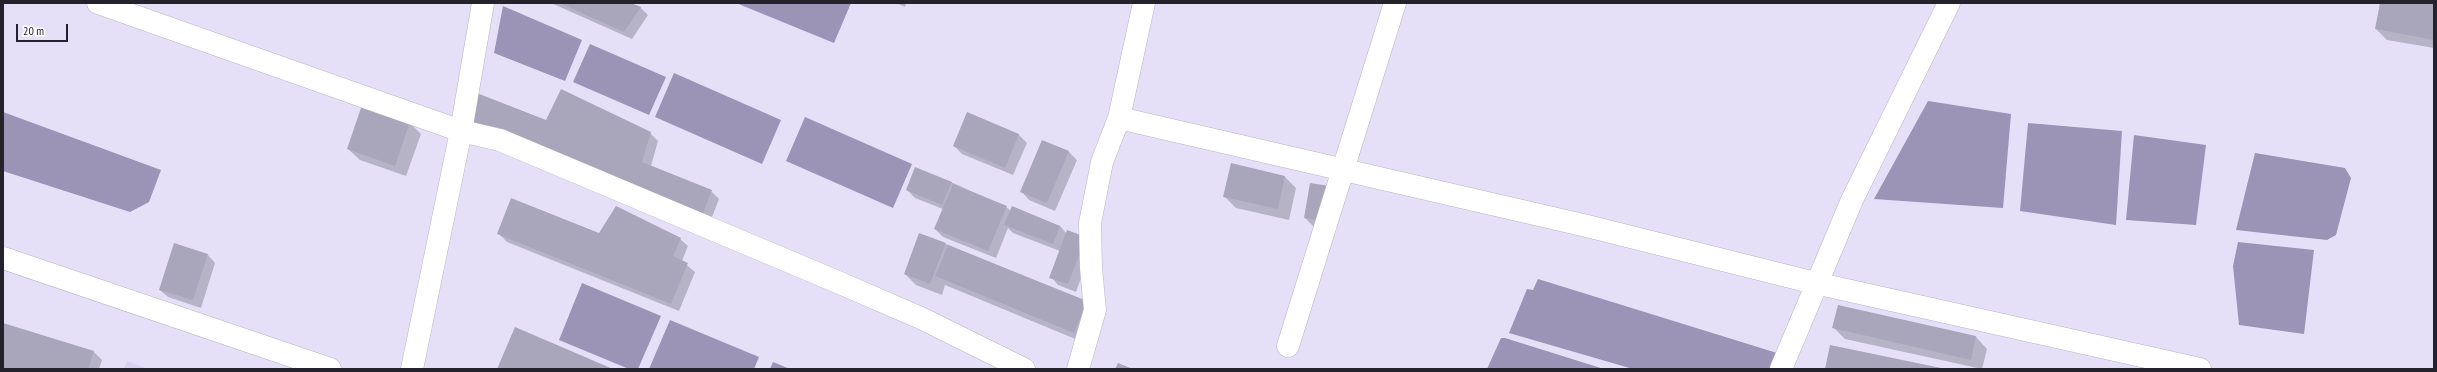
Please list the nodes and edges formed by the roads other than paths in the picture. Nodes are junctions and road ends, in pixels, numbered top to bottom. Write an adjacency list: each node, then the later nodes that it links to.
1 (98, 3): 7 (street)
2 (482, 3): 7 (street)
3 (1144, 3): 6 (street)
4 (1395, 3): 8 (street)
5 (1949, 3): 10 (street)
6 (1119, 118): 8 (street); 15 (street)
7 (462, 132): 13 (street); 14 (street)
8 (1343, 170): 10 (street); 11 (street)
9 (3, 258): 12 (street)
10 (1815, 283): 16 (street); 17 (street)
11 (1288, 346)
12 (330, 369)
13 (412, 369)
14 (1024, 369)
15 (1078, 369)
16 (1781, 369)
17 (2200, 369)

